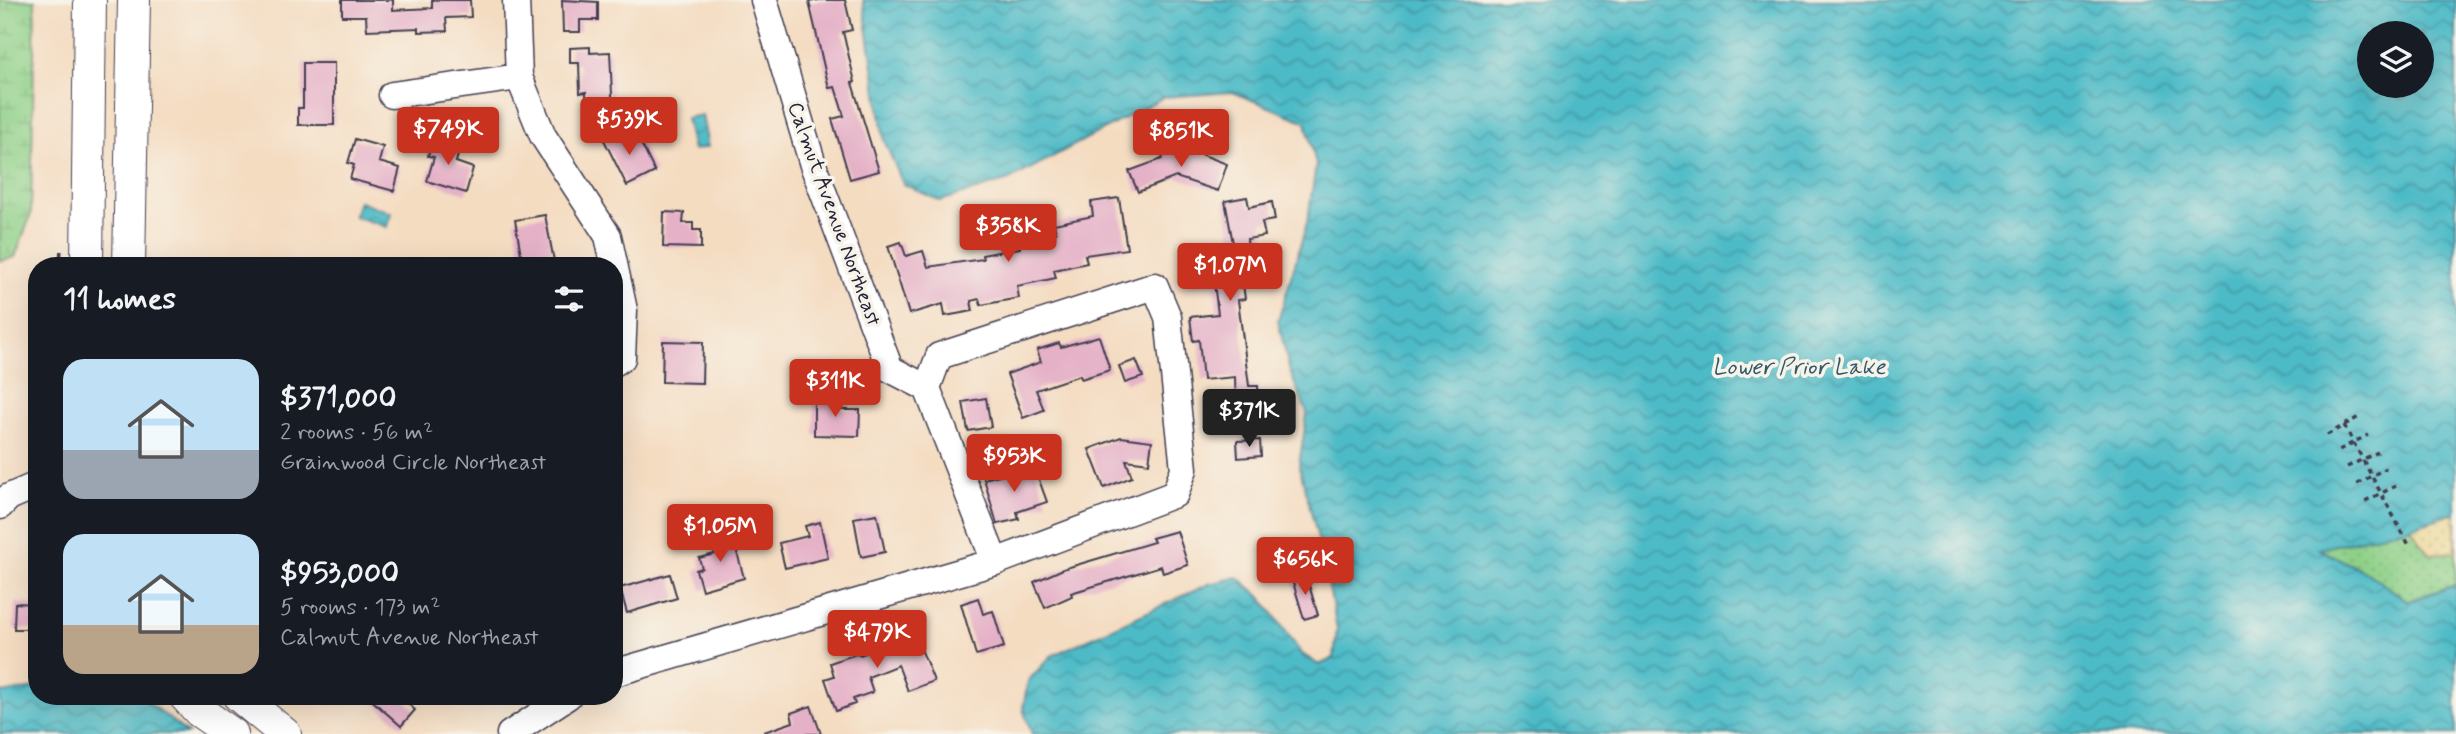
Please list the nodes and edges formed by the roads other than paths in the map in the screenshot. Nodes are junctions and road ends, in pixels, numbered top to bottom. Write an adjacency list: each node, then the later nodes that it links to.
1 (90, 0): 7 (main road)
2 (134, 0): 8 (main road)
3 (516, 0): 5 (street)
4 (764, 0): 12 (street, Calmut Avenue Northeast)
5 (519, 77): 6 (street); 9 (street)
6 (392, 95)
7 (87, 257)
8 (129, 257)
9 (613, 257)
10 (623, 305): 11 (street)
11 (623, 334)
12 (927, 388): 15 (street); 15 (street)
13 (28, 489): 14 (street)
14 (0, 506)
15 (995, 562): 16 (street)
16 (623, 670)
17 (193, 705): 20 (main road)
18 (250, 705): 21 (main road)
19 (554, 705): 22 (street)
20 (232, 734)
21 (285, 734)
22 (510, 734)

